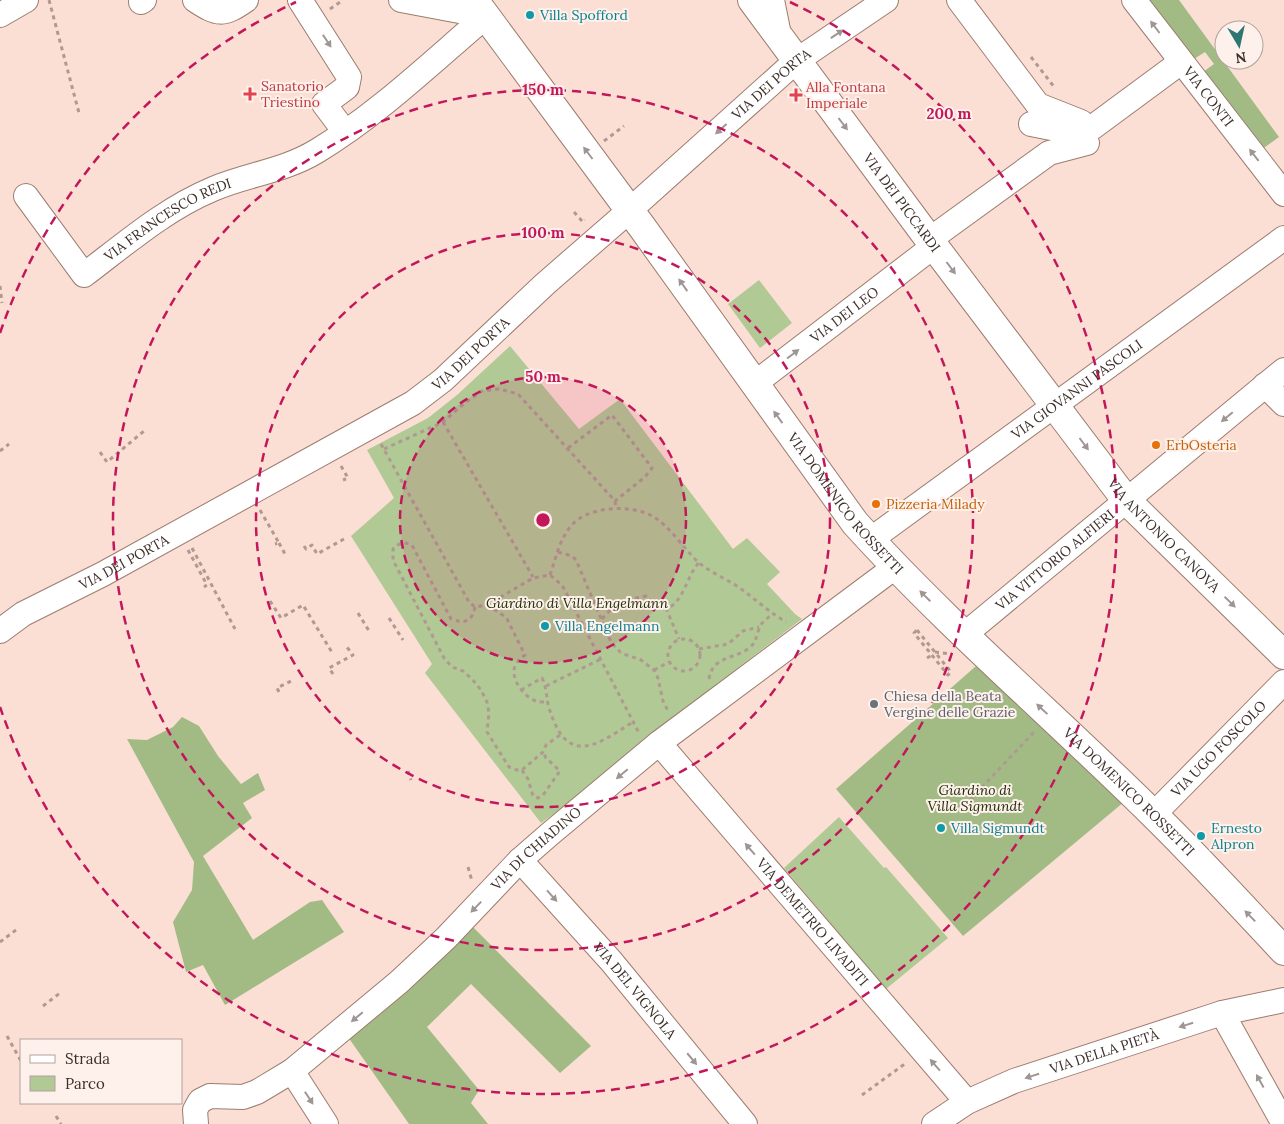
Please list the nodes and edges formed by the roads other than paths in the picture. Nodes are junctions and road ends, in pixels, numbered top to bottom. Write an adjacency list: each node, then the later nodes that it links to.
1 (26, 0): 13 (street)
2 (195, 0): 11 (street)
3 (246, 0): 11 (street)
4 (300, 0): 18 (street, one-way to 18)
5 (401, 0): 12 (street)
6 (752, 0): 14 (main road, VIA DEI PICCARDI)
7 (772, 0): 14 (street)
8 (886, 0): 15 (street, VIA DEI PORTA, one-way to 8)
9 (959, 0): 23 (street, VIA DEI LEO)
10 (1134, 0): 16 (street, VIA CONTI, one-way to 10)
11 (214, 6)
12 (480, 8): 18 (street, VIA FRANCESCO REDI); 21 (main road, VIA DOMENICO ROSSETTI, one-way to 12)
13 (0, 15)
14 (779, 35): 15 (main road, VIA DEI PICCARDI)
15 (796, 61): 21 (street, VIA DEI PORTA, one-way to 21); 23 (main road, VIA DEI PICCARDI, one-way to 23)
16 (1181, 62): 17 (street); 19 (street, VIA CONTI, one-way to 16)
17 (1031, 124)
18 (345, 132): 20 (street, VIA FRANCESCO REDI)
19 (1284, 194)
20 (26, 196)
21 (630, 210): 25 (main road, VIA DOMENICO ROSSETTI, one-way to 21); 32 (street, VIA DEI PORTA)
22 (1284, 238): 28 (street, VIA GIOVANNI PASCOLI)
23 (937, 239): 25 (street, VIA DEI LEO, one-way to 23); 28 (main road, VIA DEI PICCARDI, one-way to 28)
24 (1284, 370): 26 (street, VIA VITTORIO ALFIERI)
25 (754, 384): 30 (main road, VIA DOMENICO ROSSETTI, one-way to 25)
26 (1265, 385): 27 (street); 29 (street, VIA VITTORIO ALFIERI, one-way to 29)
27 (1284, 404)
28 (1055, 405): 29 (main road, VIA ANTONIO CANOVA, one-way to 29); 30 (street, VIA GIOVANNI PASCOLI)
29 (1126, 500): 33 (street, VIA VITTORIO ALFIERI); 34 (main road, VIA ANTONIO CANOVA, one-way to 34)
30 (870, 540): 31 (main road, VIA DOMENICO ROSSETTI)
31 (895, 567): 33 (main road, VIA DOMENICO ROSSETTI, one-way to 31); 36 (street, VIA DI CHIADINO)
32 (0, 630)
33 (964, 635): 37 (main road, VIA DOMENICO ROSSETTI, one-way to 33)
34 (1284, 655)
35 (1284, 682): 37 (street, VIA UGO FOSCOLO)
36 (651, 741): 38 (street, VIA DI CHIADINO, one-way to 38); 43 (street, VIA DEMETRIO LIVADITI, one-way to 36)
37 (1154, 814): 39 (main road, VIA DOMENICO ROSSETTI, one-way to 37)
38 (520, 860): 42 (street, VIA DI CHIADINO, one-way to 42); 46 (street, VIA DEL VIGNOLA, one-way to 46)
39 (1284, 951)
40 (1284, 1000): 41 (street, VIA DELLA PIETÀ)
41 (1222, 1013): 43 (street, VIA DELLA PIETÀ, one-way to 43); 48 (street, one-way to 41)
42 (292, 1072): 44 (street, VIA DI CHIADINO); 45 (street, one-way to 45)
43 (967, 1102): 47 (street, VIA DELLA PIETÀ)
44 (195, 1117)
45 (326, 1124)
46 (745, 1124)
47 (934, 1124)
48 (1284, 1124)

